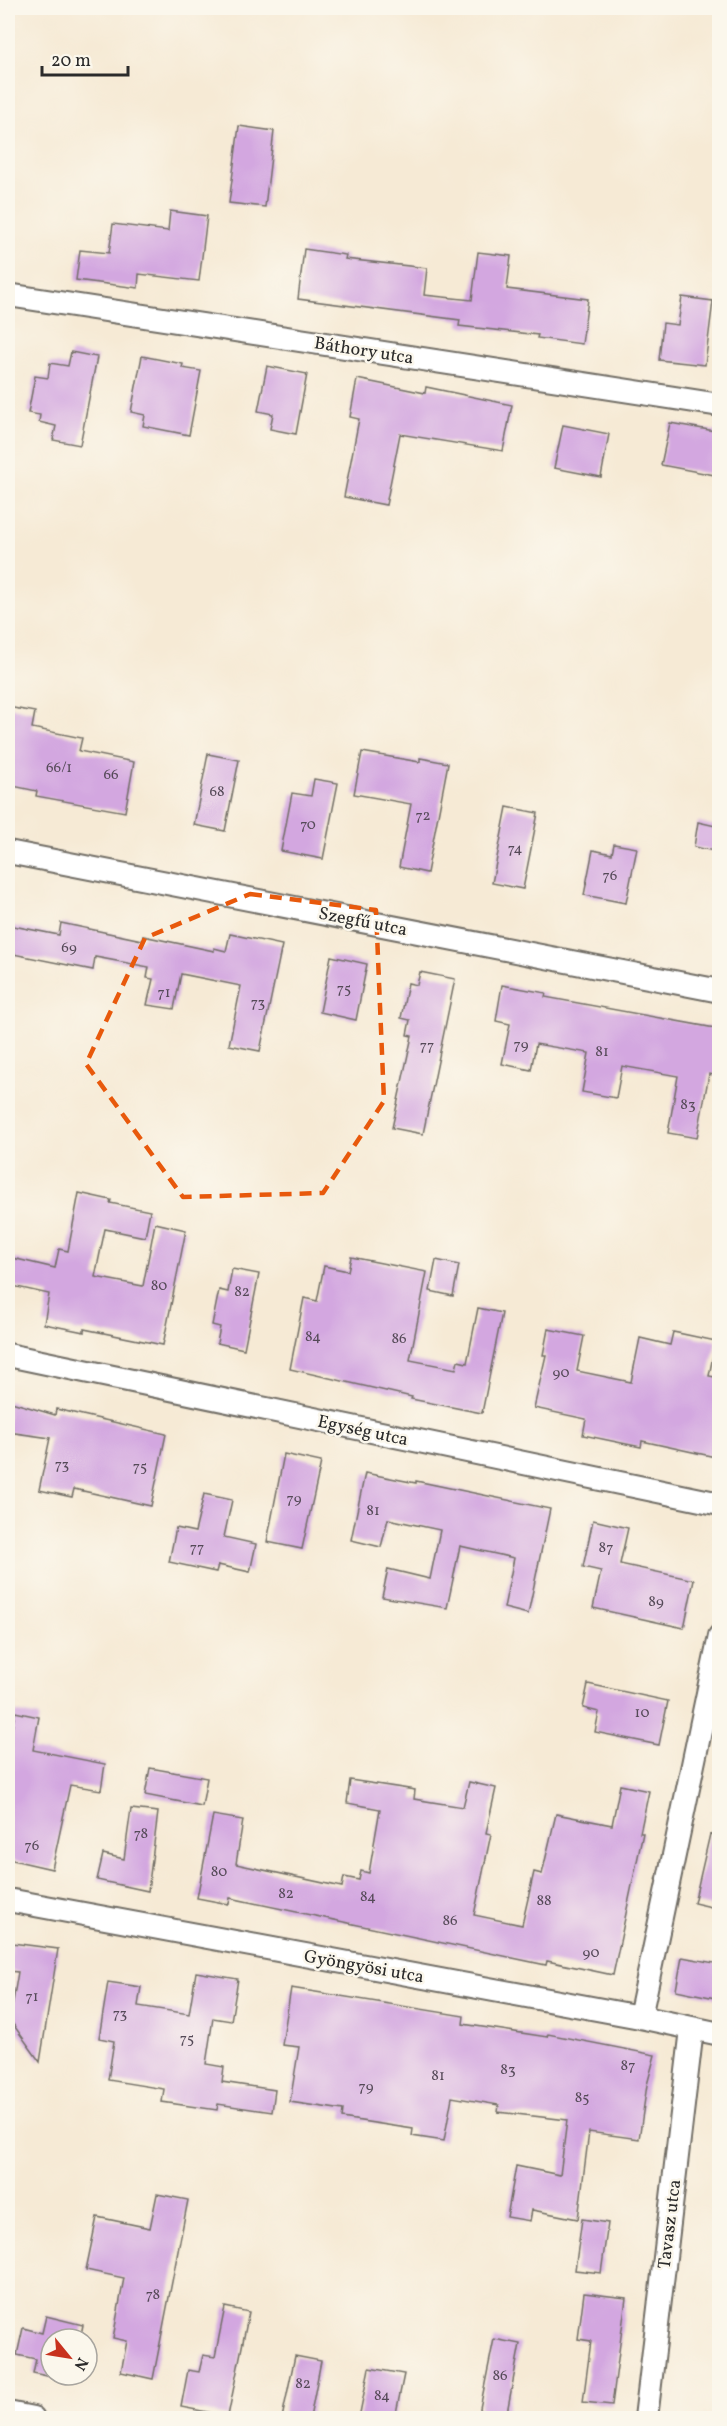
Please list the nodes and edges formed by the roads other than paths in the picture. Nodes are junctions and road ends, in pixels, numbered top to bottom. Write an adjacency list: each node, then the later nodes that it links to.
1 (8, 294): 2 (street, Báthory utca)
2 (720, 405)
3 (8, 852): 4 (street, Szegfű utca)
4 (720, 991)
5 (8, 1355): 6 (street, Egység utca)
6 (720, 1503)
7 (720, 1636): 9 (street)
8 (8, 1900): 9 (street, Gyöngyösi utca)
9 (640, 2017): 10 (street, Gyöngyösi utca)
10 (692, 2029): 11 (street, Gyöngyösi utca); 14 (street, Tavasz utca)
11 (720, 2034)
12 (8, 2413): 13 (street)
13 (33, 2418)
14 (646, 2418)

